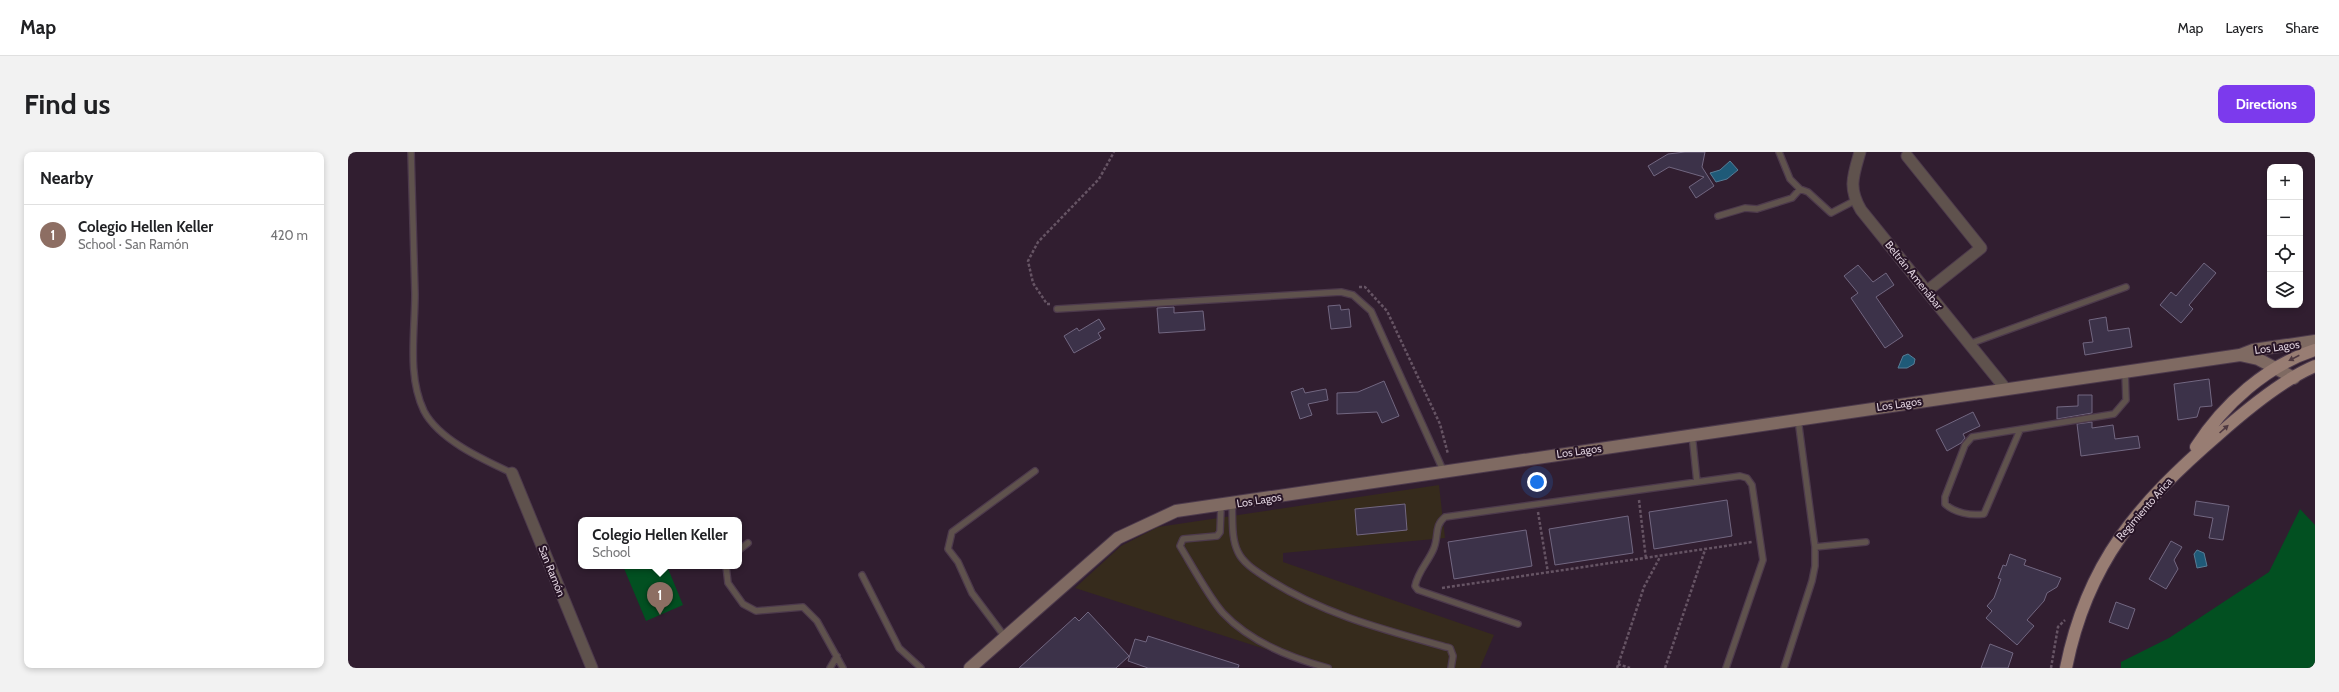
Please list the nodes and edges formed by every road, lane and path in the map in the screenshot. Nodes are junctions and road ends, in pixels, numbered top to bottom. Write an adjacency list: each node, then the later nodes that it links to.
1 (411, 152): 26 (lane)
2 (1779, 152): 5 (lane)
3 (1860, 152): 6 (street, Beltrán Amenábar)
4 (1907, 156): 9 (street)
5 (1800, 189): 6 (lane); 7 (lane)
6 (1856, 200): 9 (street, Beltrán Amenábar)
7 (1718, 216)
8 (2126, 286): 12 (lane)
9 (1927, 291): 12 (street, Beltrán Amenábar)
10 (1056, 309): 24 (lane)
11 (2315, 341): 14 (main road, Los Lagos)
12 (1969, 344): 19 (street, Beltrán Amenábar)
13 (2315, 350): 16 (main road, Regimiento Arica, one-way to 16)
14 (2240, 355): 16 (main road, Los Lagos); 17 (main road, Los Lagos)
15 (2315, 366): 18 (main road, Regimiento Arica)
16 (2276, 369): 18 (main road, Los Lagos); 23 (main road, Regimiento Arica)
17 (2125, 371): 19 (main road, Los Lagos); 21 (lane)
18 (2294, 378): 23 (main road, Regimiento Arica, one-way to 18)
19 (2004, 388): 20 (main road, Los Lagos)
20 (1798, 419): 22 (main road, Los Lagos); 34 (lane)
21 (2020, 430): 21 (lane)
22 (1692, 434): 24 (main road, Los Lagos); 27 (lane)
23 (2185, 465): 59 (main road, Regimiento Arica)
24 (1443, 470): 30 (main road, Los Lagos)
25 (1035, 471): 44 (lane)
26 (512, 474): 47 (street, San Ramón)
27 (1697, 482): 28 (lane); 31 (lane)
28 (1638, 490): 29 (lane); 38 (path)
29 (1536, 504): 40 (path); 42 (lane)
30 (1227, 505): 44 (main road, Los Lagos); 52 (lane); 53 (lane)
31 (1760, 541): 36 (path); 57 (lane)
32 (1866, 542): 34 (lane)
33 (748, 543): 35 (lane)
34 (1815, 547): 58 (lane)
35 (742, 548)
36 (1705, 550): 37 (path); 56 (path)
37 (1660, 557): 38 (path); 46 (path)
38 (1646, 559): 40 (path)
39 (726, 569): 45 (lane)
40 (1548, 573): 42 (path)
41 (862, 575): 50 (lane)
42 (1436, 596): 43 (lane)
43 (1518, 624)
44 (1005, 637): 51 (main road, Los Lagos)
45 (836, 656): 48 (lane); 49 (lane)
46 (1618, 664): 54 (path); 55 (path)
47 (592, 668)
48 (830, 668)
49 (843, 668)
50 (921, 668)
51 (970, 668)
52 (1328, 668)
53 (1451, 668)
54 (1617, 668)
55 (1630, 668)
56 (1665, 668)
57 (1726, 668)
58 (1784, 668)
59 (2066, 668)

